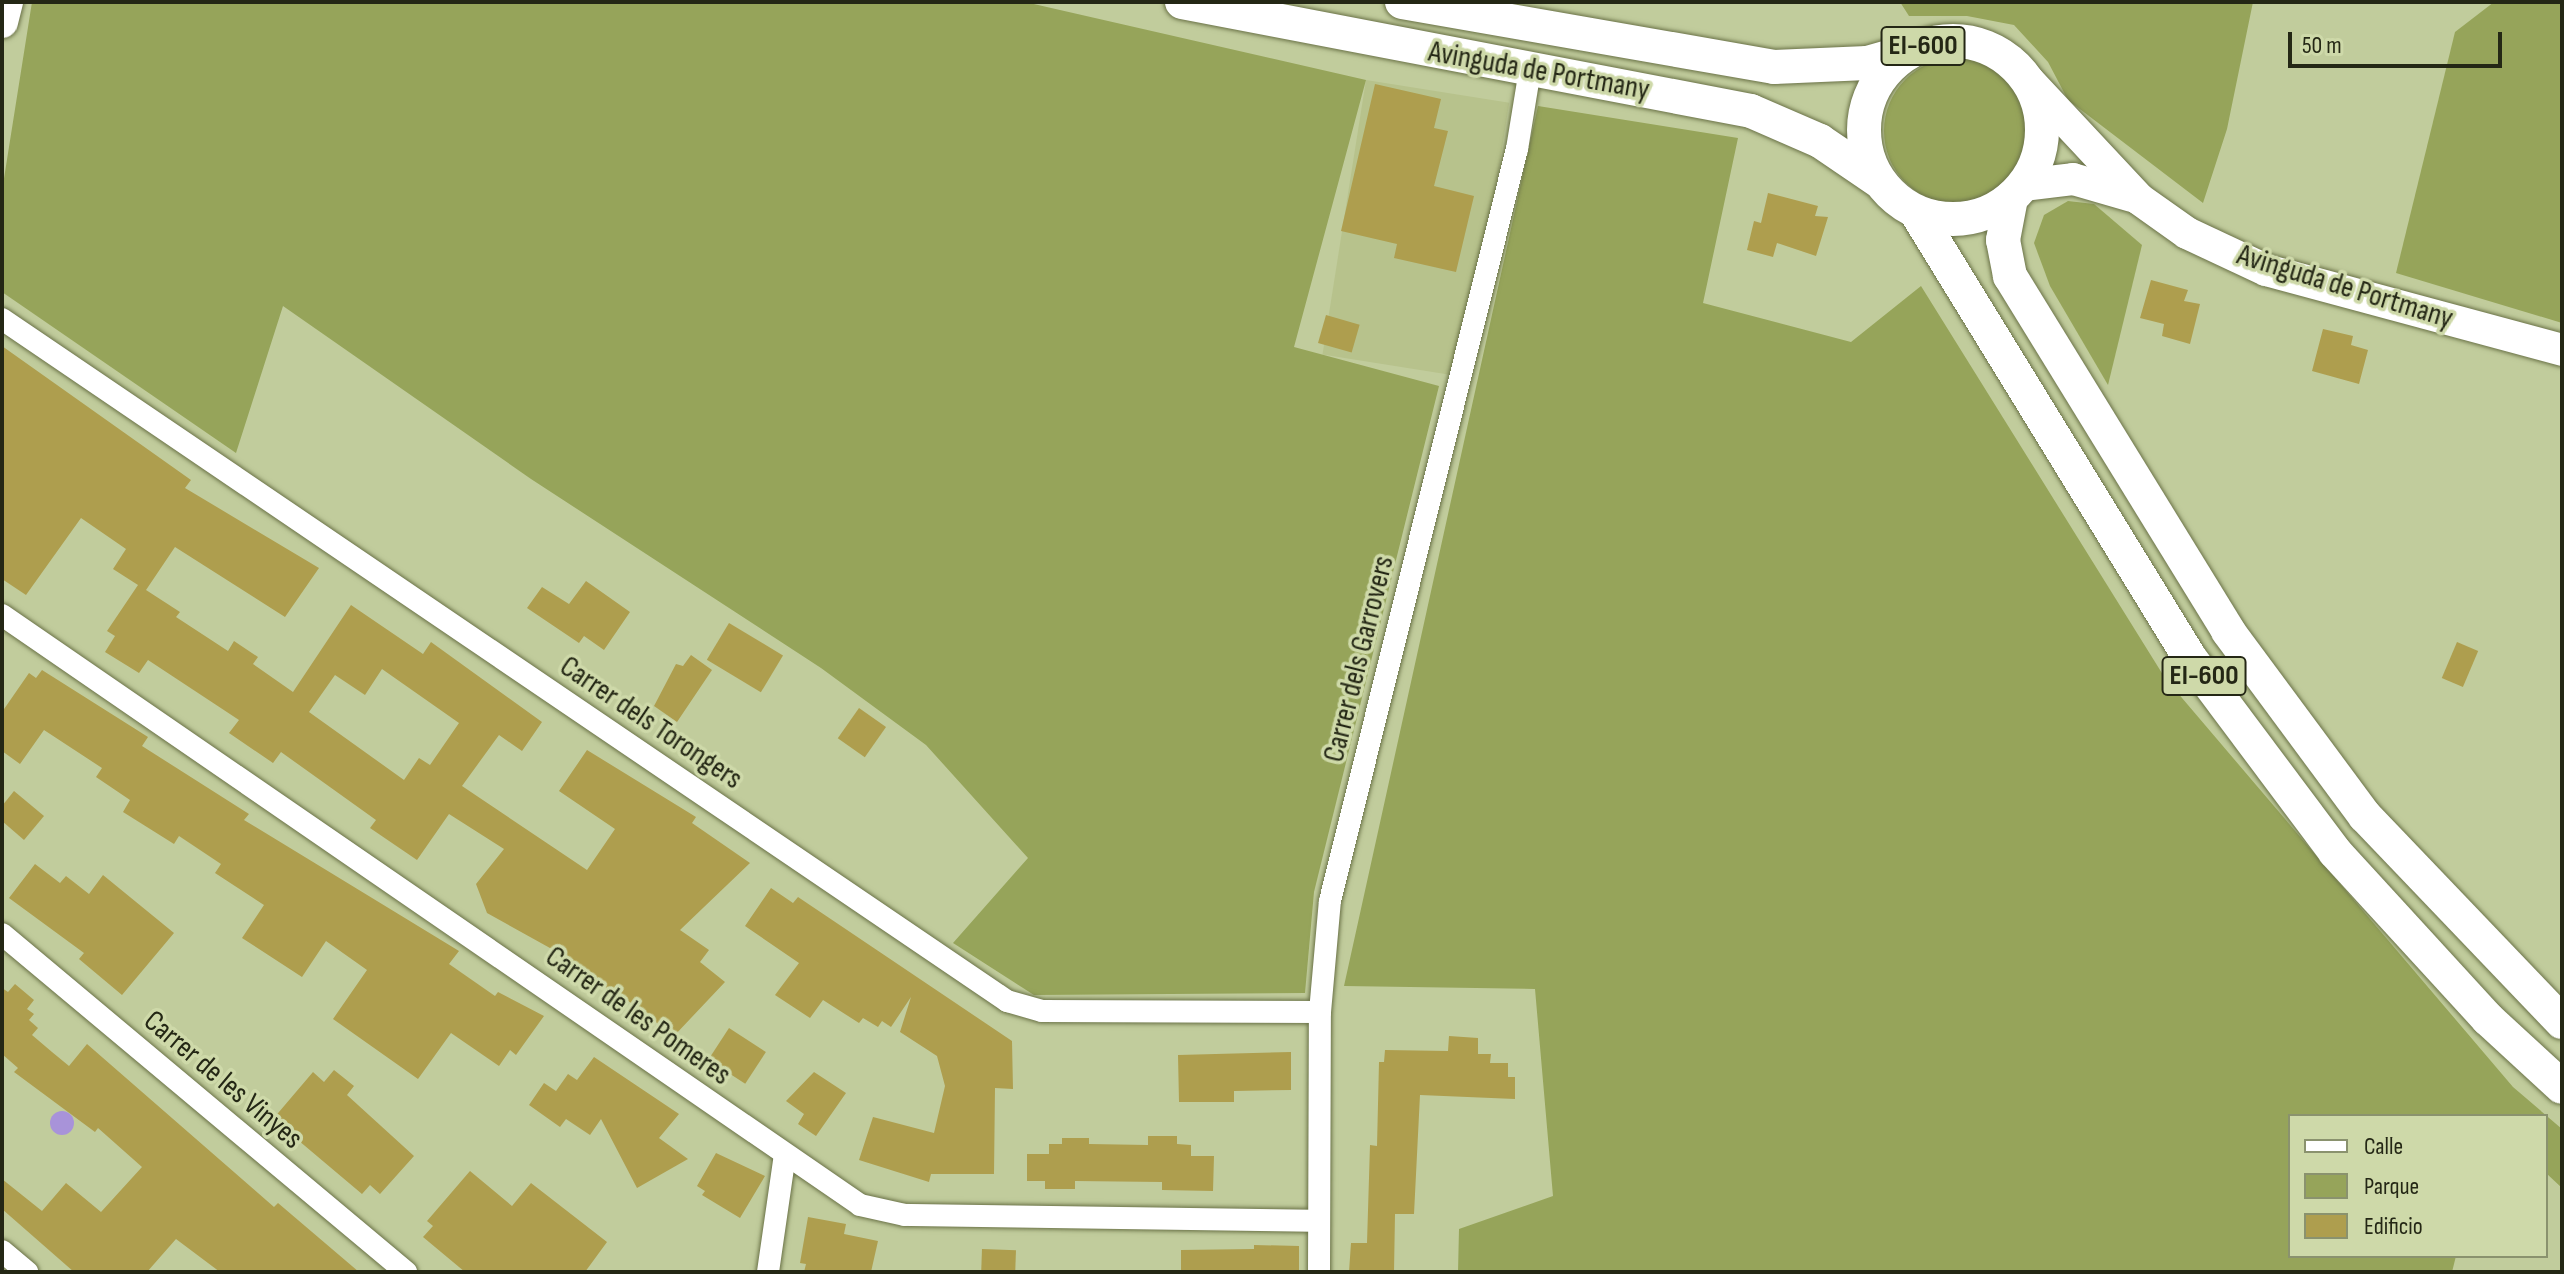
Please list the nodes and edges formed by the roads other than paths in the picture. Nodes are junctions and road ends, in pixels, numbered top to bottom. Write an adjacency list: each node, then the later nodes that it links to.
1 (7, 2): 4 (main road)
2 (1182, 2): 6 (main road, Avinguda de Portmany / EI-600)
3 (1402, 2): 5 (main road, Avinguda de Portmany / EI-600)
4 (2, 22)
5 (1914, 49): 7 (main road, EI-600); 8 (main road, EI-600)
6 (1530, 70): 8 (main road, Avinguda de Portmany / EI-600); 16 (street, Carrer dels Garrovers)
7 (2024, 76): 9 (main road, EI-600); 10 (main road, Avinguda de Portmany)
8 (1879, 181): 11 (main road, EI-600)
9 (2017, 191): 10 (main road, Avinguda de Portmany); 11 (main road); 17 (main road, EI-600)
10 (2139, 199): 13 (main road, Avinguda de Portmany)
11 (1916, 212): 18 (main road, EI-600)
12 (2, 319): 16 (street, Carrer dels Torongers)
13 (2562, 350)
14 (2, 615): 19 (street, Carrer de les Pomeres)
15 (2, 934): 23 (street, Carrer de les Vinyes)
16 (1320, 1012): 20 (street, Carrer dels Garrovers)
17 (2562, 1022)
18 (2562, 1087)
19 (785, 1154): 20 (street, Carrer de les Pomeres); 24 (street)
20 (1319, 1221): 25 (street, Carrer dels Garrovers)
21 (2, 1251): 22 (street)
22 (27, 1272)
23 (406, 1272)
24 (768, 1272)
25 (1319, 1272)

